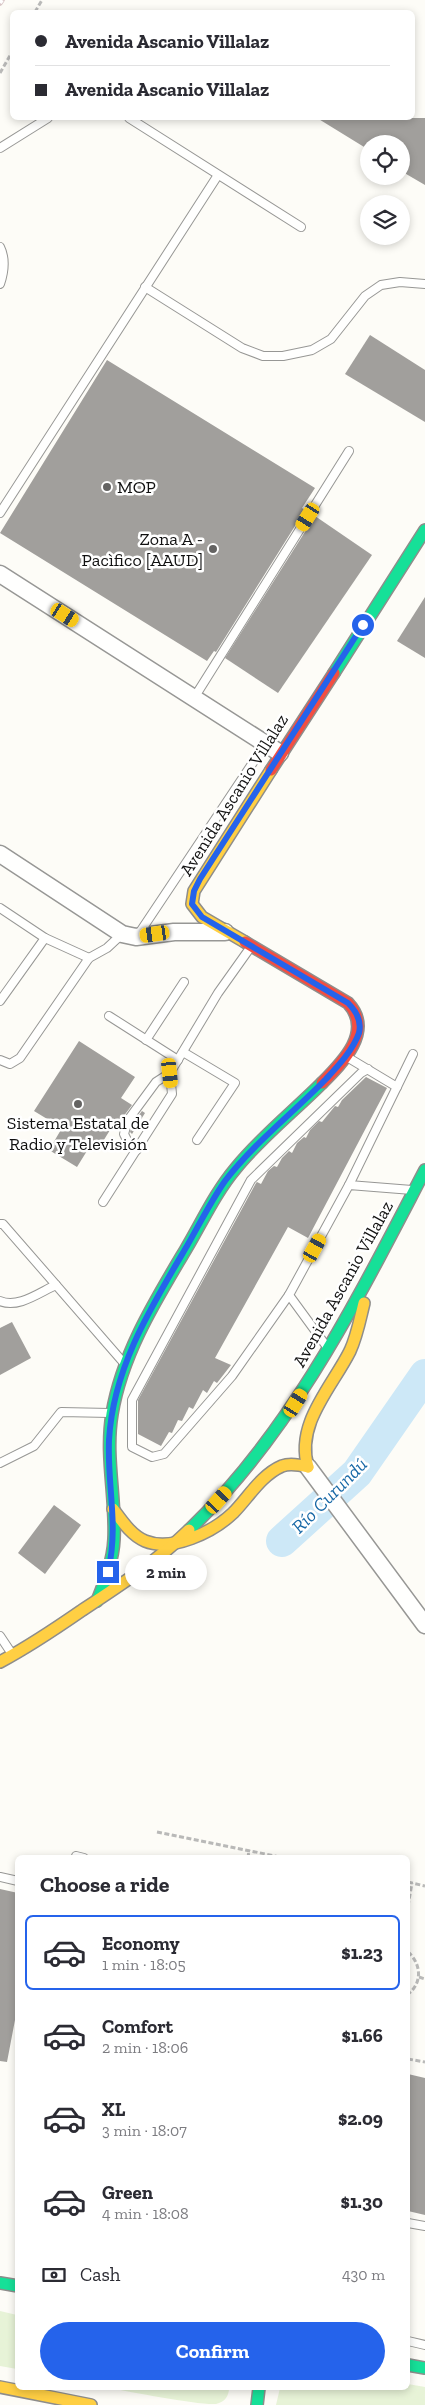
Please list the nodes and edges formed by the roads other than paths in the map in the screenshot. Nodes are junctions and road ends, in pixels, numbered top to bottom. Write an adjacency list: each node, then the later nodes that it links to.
1 (45, 120): 3 (lane)
2 (131, 120): 4 (lane)
3 (0, 148)
4 (218, 175): 5 (lane); 9 (lane)
5 (301, 227)
6 (0, 247): 7 (lane)
7 (0, 284)
8 (425, 284): 9 (lane)
9 (146, 287): 11 (lane)
10 (349, 451): 14 (lane)
11 (0, 513)
12 (425, 530): 16 (main road, Avenida Ascanio Villalaz)
13 (0, 574): 14 (street)
14 (194, 698): 15 (street)
15 (266, 743): 16 (street); 21 (lane)
16 (280, 753): 20 (main road, Avenida Ascanio Villalaz)
17 (0, 854): 21 (street)
18 (3, 909): 19 (lane); 22 (lane)
19 (0, 918)
20 (225, 932): 21 (street); 23 (main road, Avenida Ascanio Villalaz)
21 (129, 936): 24 (lane)
22 (45, 938): 24 (lane); 26 (lane)
23 (252, 946): 29 (lane); 31 (main road, Avenida Ascanio Villalaz)
24 (89, 958): 32 (lane)
25 (184, 982): 28 (lane)
26 (0, 1001)
27 (109, 1016): 28 (lane)
28 (146, 1040): 33 (lane)
29 (183, 1052): 33 (lane); 37 (lane)
30 (414, 1054): 36 (lane)
31 (345, 1056): 34 (lane); 49 (main road, Avenida Ascanio Villalaz)
32 (0, 1060)
33 (178, 1060): 35 (lane)
34 (368, 1069): 36 (lane); 46 (lane)
35 (170, 1073): 38 (lane); 38 (lane)
36 (398, 1087): 40 (lane)
37 (198, 1140)
38 (137, 1150): 42 (lane)
39 (425, 1170): 41 (main road, Avenida Ascanio Villalaz)
40 (349, 1185): 41 (lane); 46 (lane)
41 (414, 1190): 44 (main road, Avenida Ascanio Villalaz)
42 (103, 1202)
43 (0, 1224): 45 (lane)
44 (370, 1275): 48 (main road, Avenida Ascanio Villalaz); 52 (main road)
45 (56, 1285): 47 (lane); 49 (lane)
46 (289, 1296): 48 (lane)
47 (0, 1302)
48 (329, 1350): 54 (main road, Avenida Ascanio Villalaz)
49 (125, 1364): 50 (main road, Avenida Ascanio Villalaz)
50 (112, 1413): 51 (lane); 53 (main road, Avenida Ascanio Villalaz)
51 (0, 1464)
52 (311, 1472): 54 (main road); 56 (street)
53 (113, 1509): 54 (main road); 55 (main road, Avenida Ascanio Villalaz)
54 (177, 1542): 55 (main road, Avenida Ascanio Villalaz)
55 (97, 1601): 58 (main road, Avenida Ascanio Villalaz)
56 (425, 1625)
57 (0, 1636): 58 (lane)
58 (13, 1656): 59 (main road, Avenida Ascanio Villalaz)
59 (0, 1662)
60 (0, 1877): 61 (lane)
61 (15, 1880)
62 (410, 2223): 63 (lane)
63 (425, 2226)
64 (0, 2283): 65 (main road)
65 (15, 2286)
66 (410, 2341): 67 (lane)
67 (425, 2345)
68 (410, 2365): 69 (main road)
69 (425, 2368)
70 (0, 2386): 71 (main road)
71 (15, 2389)
72 (19, 2390): 74 (main road)
73 (259, 2390): 75 (main road)
74 (91, 2405)
75 (257, 2405)

